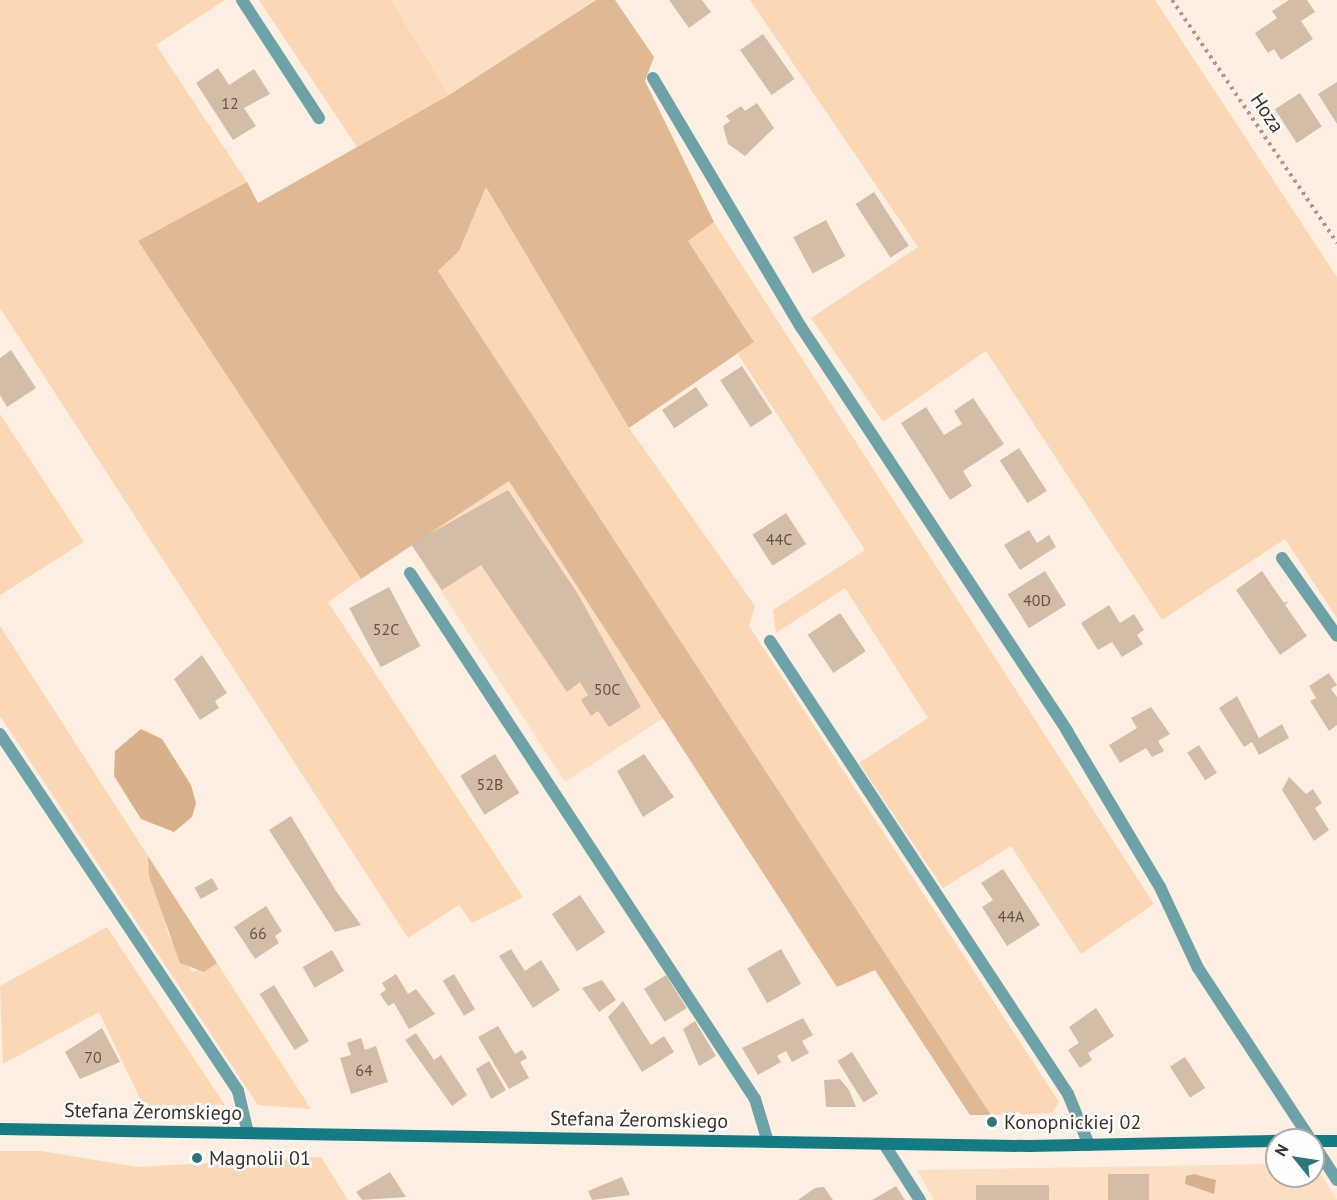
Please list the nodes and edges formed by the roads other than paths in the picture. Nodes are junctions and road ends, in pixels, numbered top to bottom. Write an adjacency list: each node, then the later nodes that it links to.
1 (242, 0): 3 (street)
2 (653, 78): 9 (street)
3 (319, 118)
4 (1282, 558): 6 (street)
5 (410, 573): 12 (street)
6 (1337, 636)
7 (770, 641): 15 (street)
8 (0, 734): 11 (street)
9 (1303, 1128)
10 (0, 1129): 11 (street, Stefana Żeromskiego)
11 (248, 1133): 12 (street, Stefana Żeromskiego)
12 (768, 1142): 14 (street, Stefana Żeromskiego)
13 (1265, 1142): 15 (street, Stefana Żeromskiego)
14 (884, 1144): 15 (street, Stefana Żeromskiego); 18 (street)
15 (1089, 1145)
16 (1325, 1161): 17 (street)
17 (1337, 1180)
18 (920, 1200)

